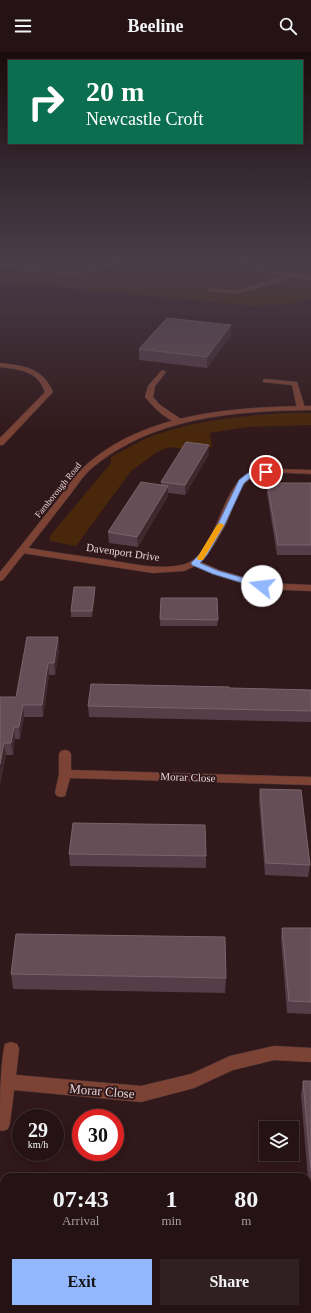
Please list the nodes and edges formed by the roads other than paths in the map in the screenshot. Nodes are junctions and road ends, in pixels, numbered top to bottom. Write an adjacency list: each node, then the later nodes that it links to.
1 (0, 365): 7 (street)
2 (163, 372): 6 (street)
3 (266, 381): 4 (street)
4 (301, 408): 5 (street, Farnborough Road); 6 (street, Farnborough Road)
5 (311, 408)
6 (178, 421): 9 (street, Farnborough Road)
7 (0, 443)
8 (311, 472): 10 (street)
9 (22, 550): 10 (street, Davenport Drive); 11 (street, Farnborough Road)
10 (195, 563): 12 (street)
11 (0, 578)
12 (311, 588)
13 (65, 754): 14 (street)
14 (65, 774): 15 (street, Morar Close); 16 (street)
15 (311, 781)
16 (61, 793)
17 (11, 1049): 19 (street)
18 (311, 1055): 19 (street, Morar Close)
19 (6, 1082): 20 (street)
20 (2, 1123)

